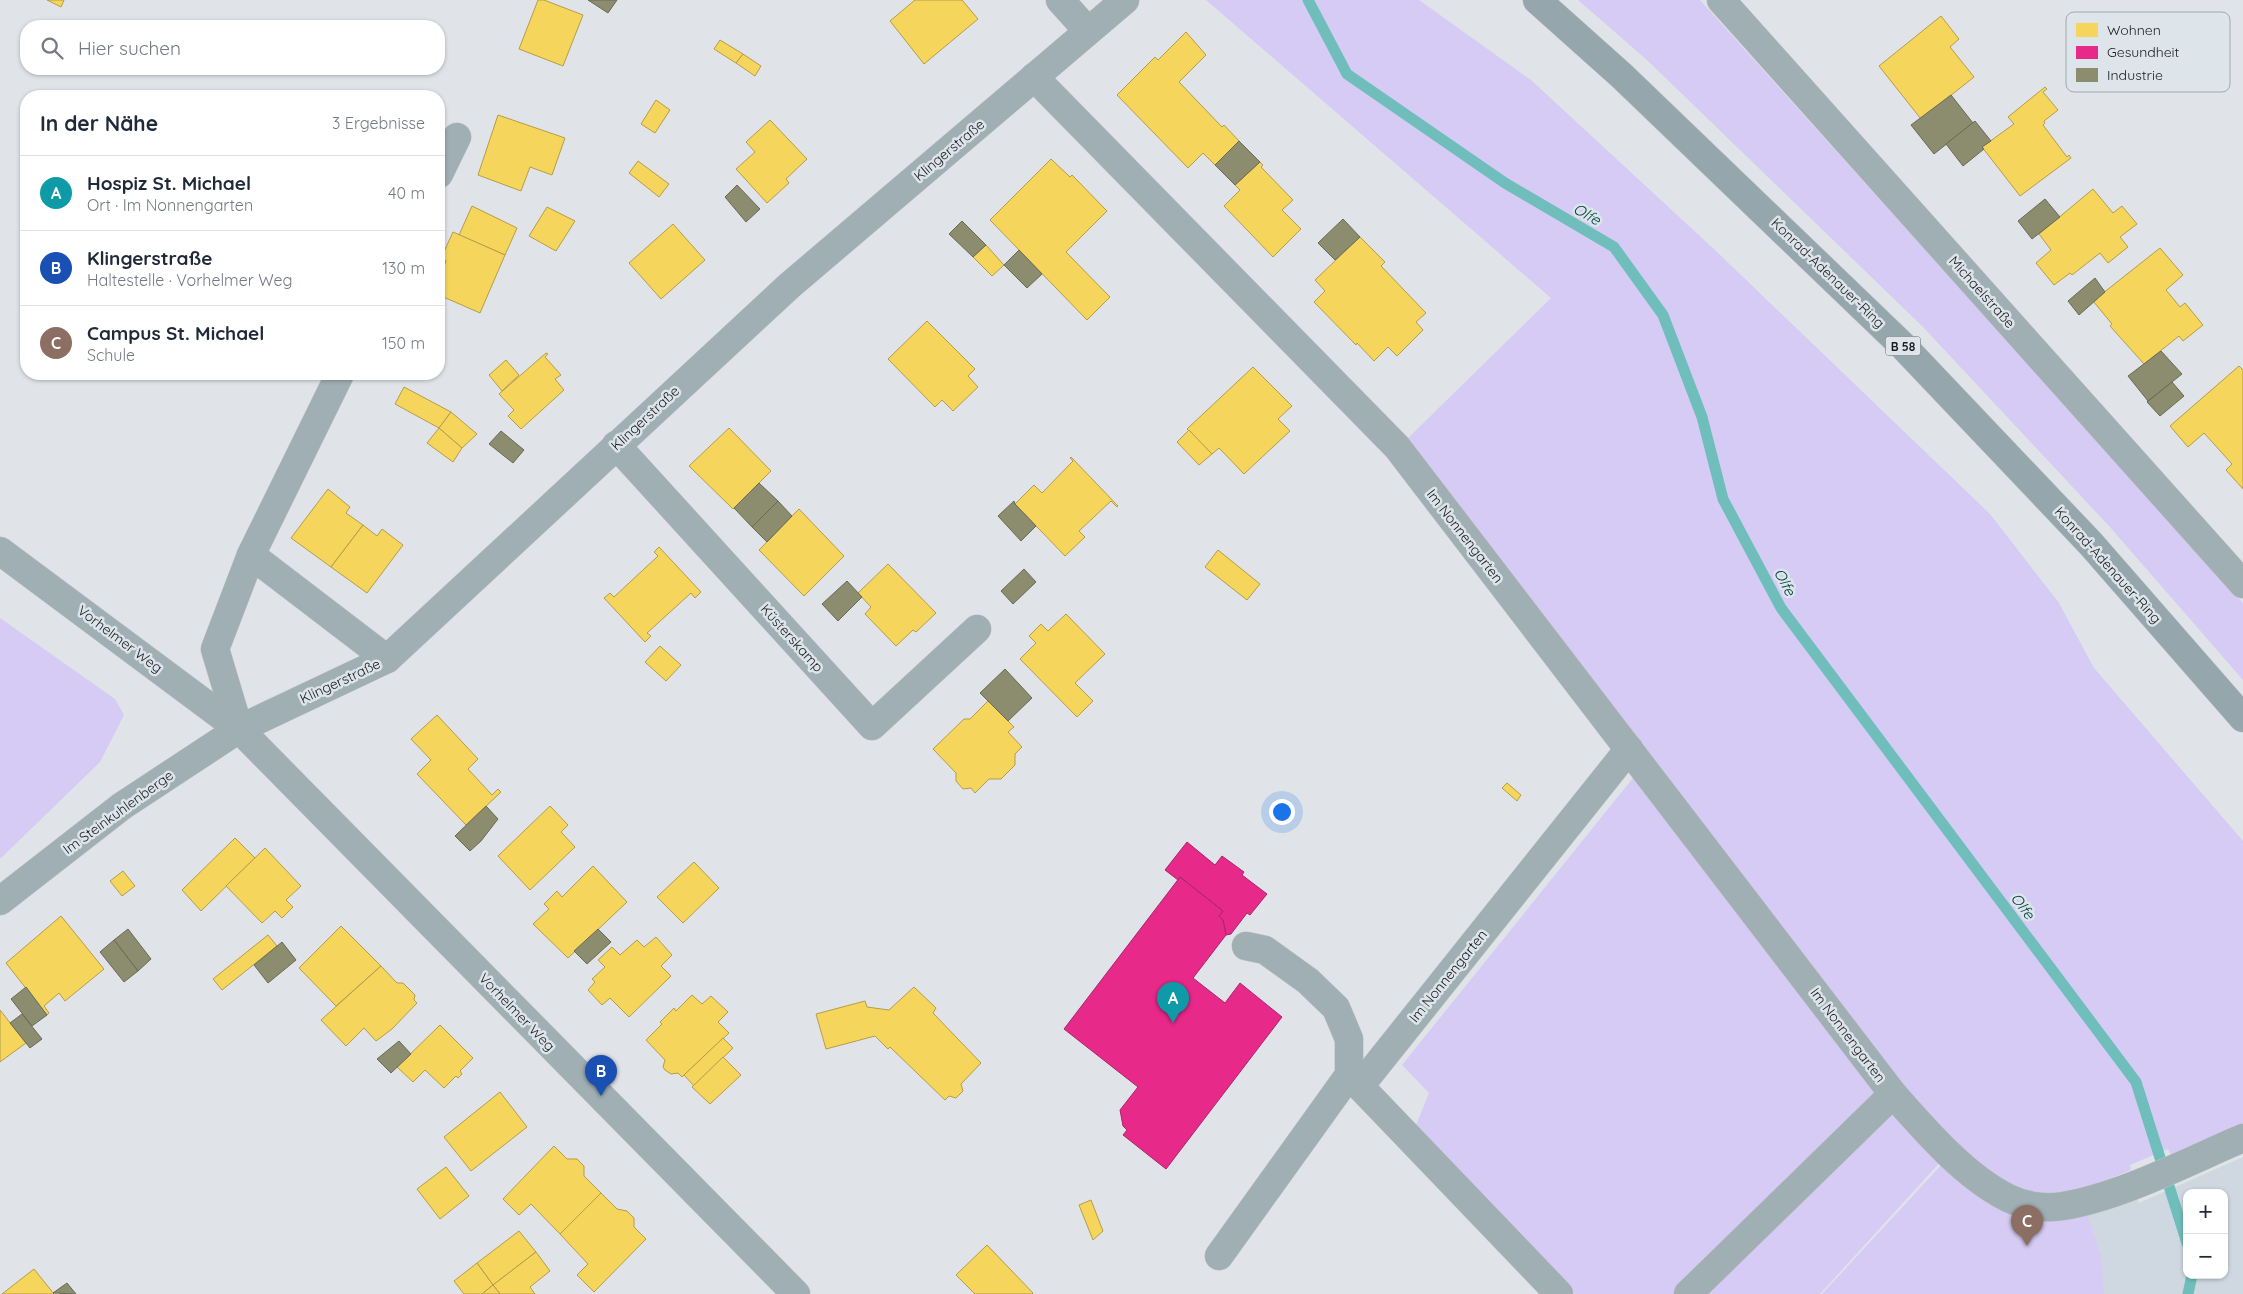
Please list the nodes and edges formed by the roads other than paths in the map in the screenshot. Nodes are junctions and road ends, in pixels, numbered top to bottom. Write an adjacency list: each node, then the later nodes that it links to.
1 (1060, 0): 5 (street)
2 (1125, 0): 5 (street, Klingerstraße)
3 (1537, 0): 16 (main road, Konrad-Adenauer-Ring / B 58)
4 (1721, 0): 13 (street, Michaelstraße)
5 (1088, 31): 6 (street, Klingerstraße)
6 (1034, 77): 10 (street, Klingerstraße); 18 (street, Im Nonnengarten)
7 (457, 137): 8 (street)
8 (445, 162)
9 (337, 380): 12 (street, Vorhelmer Weg)
10 (616, 445): 14 (street, Küsterskamp); 15 (street, Klingerstraße)
11 (0, 551): 17 (street, Vorhelmer Weg)
12 (251, 555): 15 (street); 17 (street, Vorhelmer Weg)
13 (2243, 584)
14 (977, 629)
15 (387, 659): 17 (street, Klingerstraße)
16 (2243, 718)
17 (239, 729): 19 (street, Im Steinkuhlenberge); 25 (street, Vorhelmer Weg)
18 (1629, 749): 21 (street, Im Nonnengarten); 22 (street, Im Nonnengarten)
19 (0, 901)
20 (1246, 946): 21 (street)
21 (1355, 1081): 24 (street, Im Nonnengarten); 26 (street)
22 (1893, 1094): 23 (street); 27 (street, Im Nonnengarten)
23 (2243, 1138)
24 (1219, 1256)
25 (796, 1294)
26 (1559, 1294)
27 (1688, 1294)

